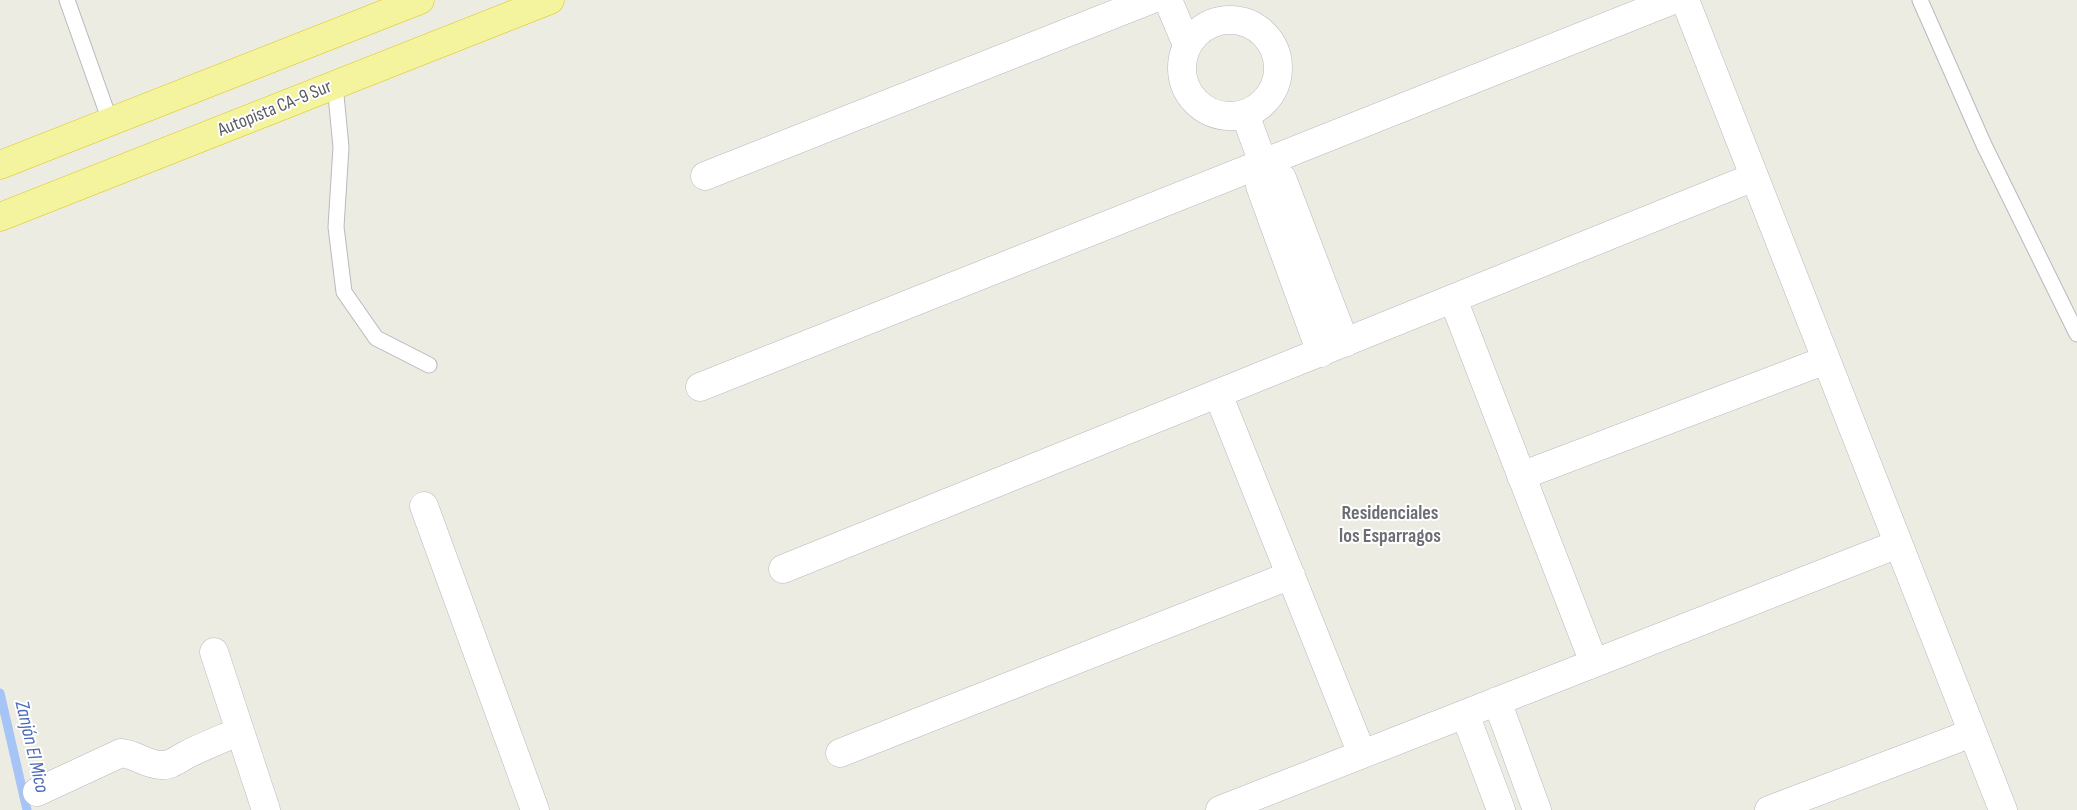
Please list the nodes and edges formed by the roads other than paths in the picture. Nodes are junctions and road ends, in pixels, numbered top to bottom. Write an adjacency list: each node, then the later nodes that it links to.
1 (67, 0): 13 (lane)
2 (420, 0): 13 (highway)
3 (550, 0): 11 (highway, Autopista CA-9 Sur)
4 (1150, 0): 16 (street)
5 (1168, 0): 10 (street)
6 (1673, 0): 14 (street)
7 (1685, 0): 17 (street)
8 (1920, 0): 20 (lane)
9 (1237, 10): 10 (street); 12 (street)
10 (1187, 45): 12 (street)
11 (335, 85): 18 (highway, Autopista CA-9 Sur); 23 (lane)
12 (1245, 114): 14 (street)
13 (110, 121): 15 (highway)
14 (1263, 163): 21 (street); 24 (street)
15 (0, 165)
16 (705, 176)
17 (1754, 178): 19 (street); 22 (street)
18 (0, 217)
19 (1453, 299): 21 (street); 26 (street)
20 (2077, 334)
21 (1333, 348): 25 (street)
22 (1826, 360): 26 (street); 28 (street)
23 (429, 365)
24 (700, 386)
25 (1218, 394): 29 (street); 30 (street)
26 (1522, 476): 32 (street)
27 (424, 506): 41 (street)
28 (1898, 544): 32 (street); 36 (street)
29 (783, 569)
30 (1291, 575): 37 (street); 38 (street)
31 (214, 652): 35 (street)
32 (1594, 663): 33 (street)
33 (1497, 702): 34 (street); 44 (street)
34 (1465, 714): 38 (street); 43 (street)
35 (240, 731): 39 (street); 40 (street)
36 (1972, 733): 45 (street); 46 (street)
37 (840, 753)
38 (1362, 754): 42 (street)
39 (37, 792)
40 (266, 810)
41 (535, 810)
42 (1220, 810)
43 (1501, 810)
44 (1537, 810)
45 (1769, 810)
46 (2003, 810)

